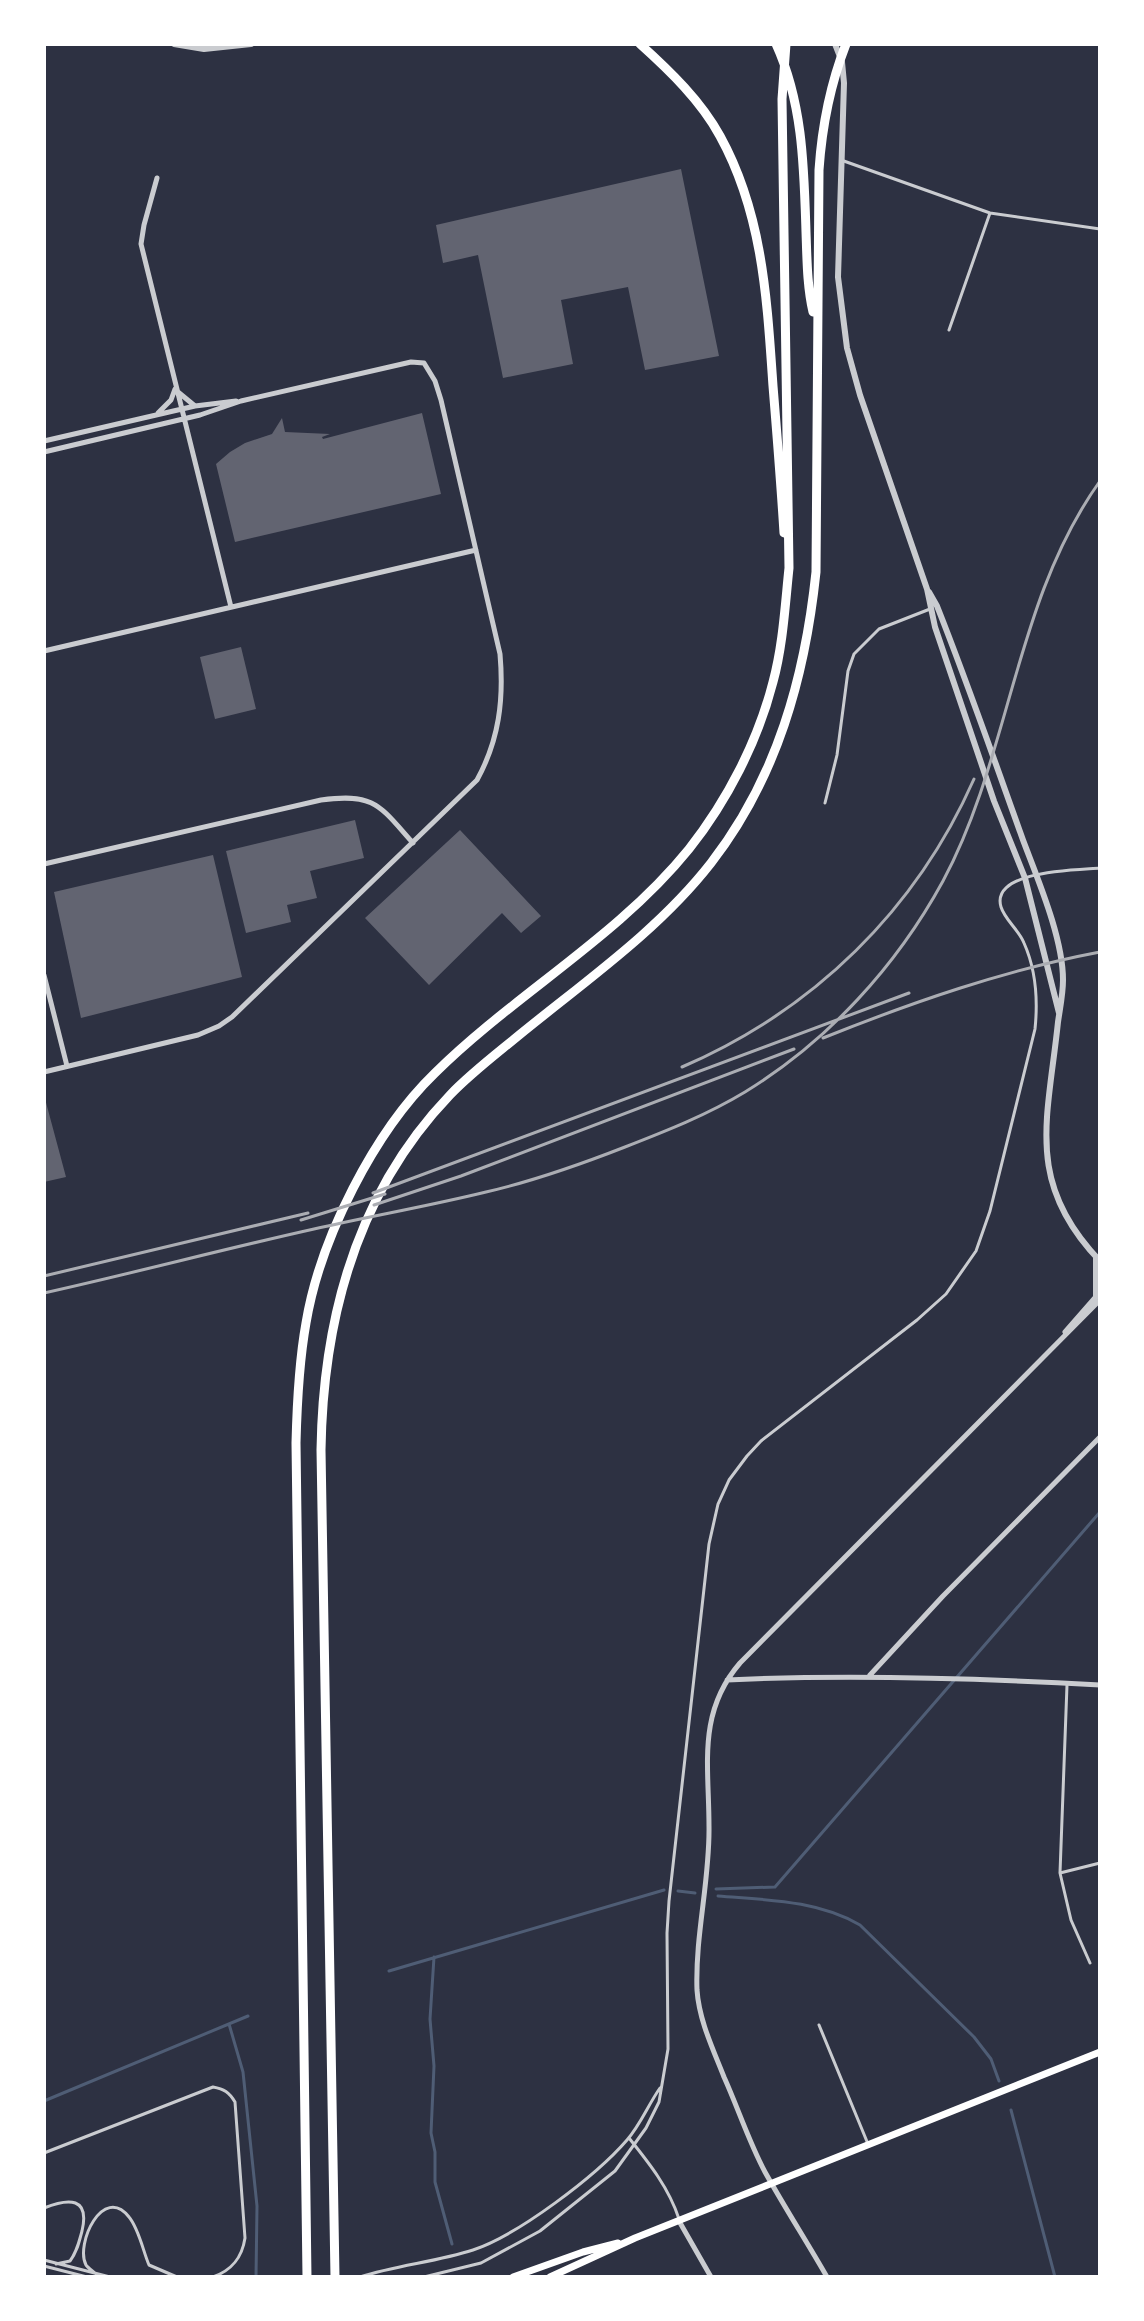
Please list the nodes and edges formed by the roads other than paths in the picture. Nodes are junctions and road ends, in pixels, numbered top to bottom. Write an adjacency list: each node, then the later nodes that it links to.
1 (174, 44): 2 (street)
2 (251, 44)
3 (640, 44): 23 (highway)
4 (776, 44): 12 (highway)
5 (786, 44): 23 (highway)
6 (835, 44): 8 (street)
7 (846, 44): 12 (highway)
8 (841, 160): 10 (lane); 24 (street)
9 (157, 178): 14 (street)
10 (990, 213): 11 (lane); 13 (lane)
11 (1100, 229)
12 (817, 327): 68 (highway)
13 (949, 330)
14 (175, 388): 16 (street); 17 (street); 18 (street)
15 (241, 401): 16 (street); 19 (street); 22 (street)
16 (195, 406): 17 (street)
17 (181, 409): 18 (street); 19 (street)
18 (156, 415): 20 (street)
19 (184, 418): 21 (street); 25 (street)
20 (44, 441)
21 (44, 452)
22 (476, 550): 25 (street); 29 (street)
23 (789, 568): 67 (highway)
24 (927, 589): 26 (street); 32 (street)
25 (231, 607): 27 (street)
26 (930, 609): 28 (lane); 33 (street)
27 (44, 651)
28 (825, 803)
29 (413, 843): 30 (street); 36 (street)
30 (44, 864)
31 (1100, 868): 32 (lane)
32 (1036, 875): 33 (lane); 35 (street)
33 (1025, 878): 35 (street); 50 (lane)
34 (44, 975): 36 (street)
35 (1059, 1013): 38 (street)
36 (67, 1066): 37 (street)
37 (44, 1072)
38 (1098, 1258): 39 (street)
39 (1099, 1297): 42 (street)
40 (1100, 1437): 41 (street)
41 (869, 1675): 42 (street); 43 (street)
42 (726, 1680): 55 (street)
43 (1067, 1683): 44 (street); 46 (lane)
44 (1100, 1685)
45 (1100, 1863): 46 (lane)
46 (1060, 1873): 47 (lane)
47 (1090, 1963)
48 (819, 2025): 53 (lane)
49 (1100, 2052): 53 (main road)
50 (662, 2085): 51 (lane); 52 (lane)
51 (629, 2138): 52 (lane); 69 (lane)
52 (635, 2145): 57 (lane); 70 (lane)
53 (868, 2146): 55 (main road)
54 (44, 2153): 66 (lane)
55 (772, 2183): 57 (main road); 74 (street)
56 (44, 2208): 60 (lane)
57 (679, 2221): 58 (main road); 73 (street)
58 (635, 2238): 71 (main road); 72 (main road)
59 (44, 2260): 60 (lane)
60 (56, 2264): 62 (lane)
61 (44, 2266): 63 (lane)
62 (96, 2274): 64 (lane); 65 (lane)
63 (87, 2277)
64 (110, 2277)
65 (177, 2277)
66 (213, 2277)
67 (307, 2277)
68 (335, 2277)
69 (360, 2277)
70 (424, 2277)
71 (513, 2277)
72 (550, 2277)
73 (711, 2277)
74 (827, 2277)

